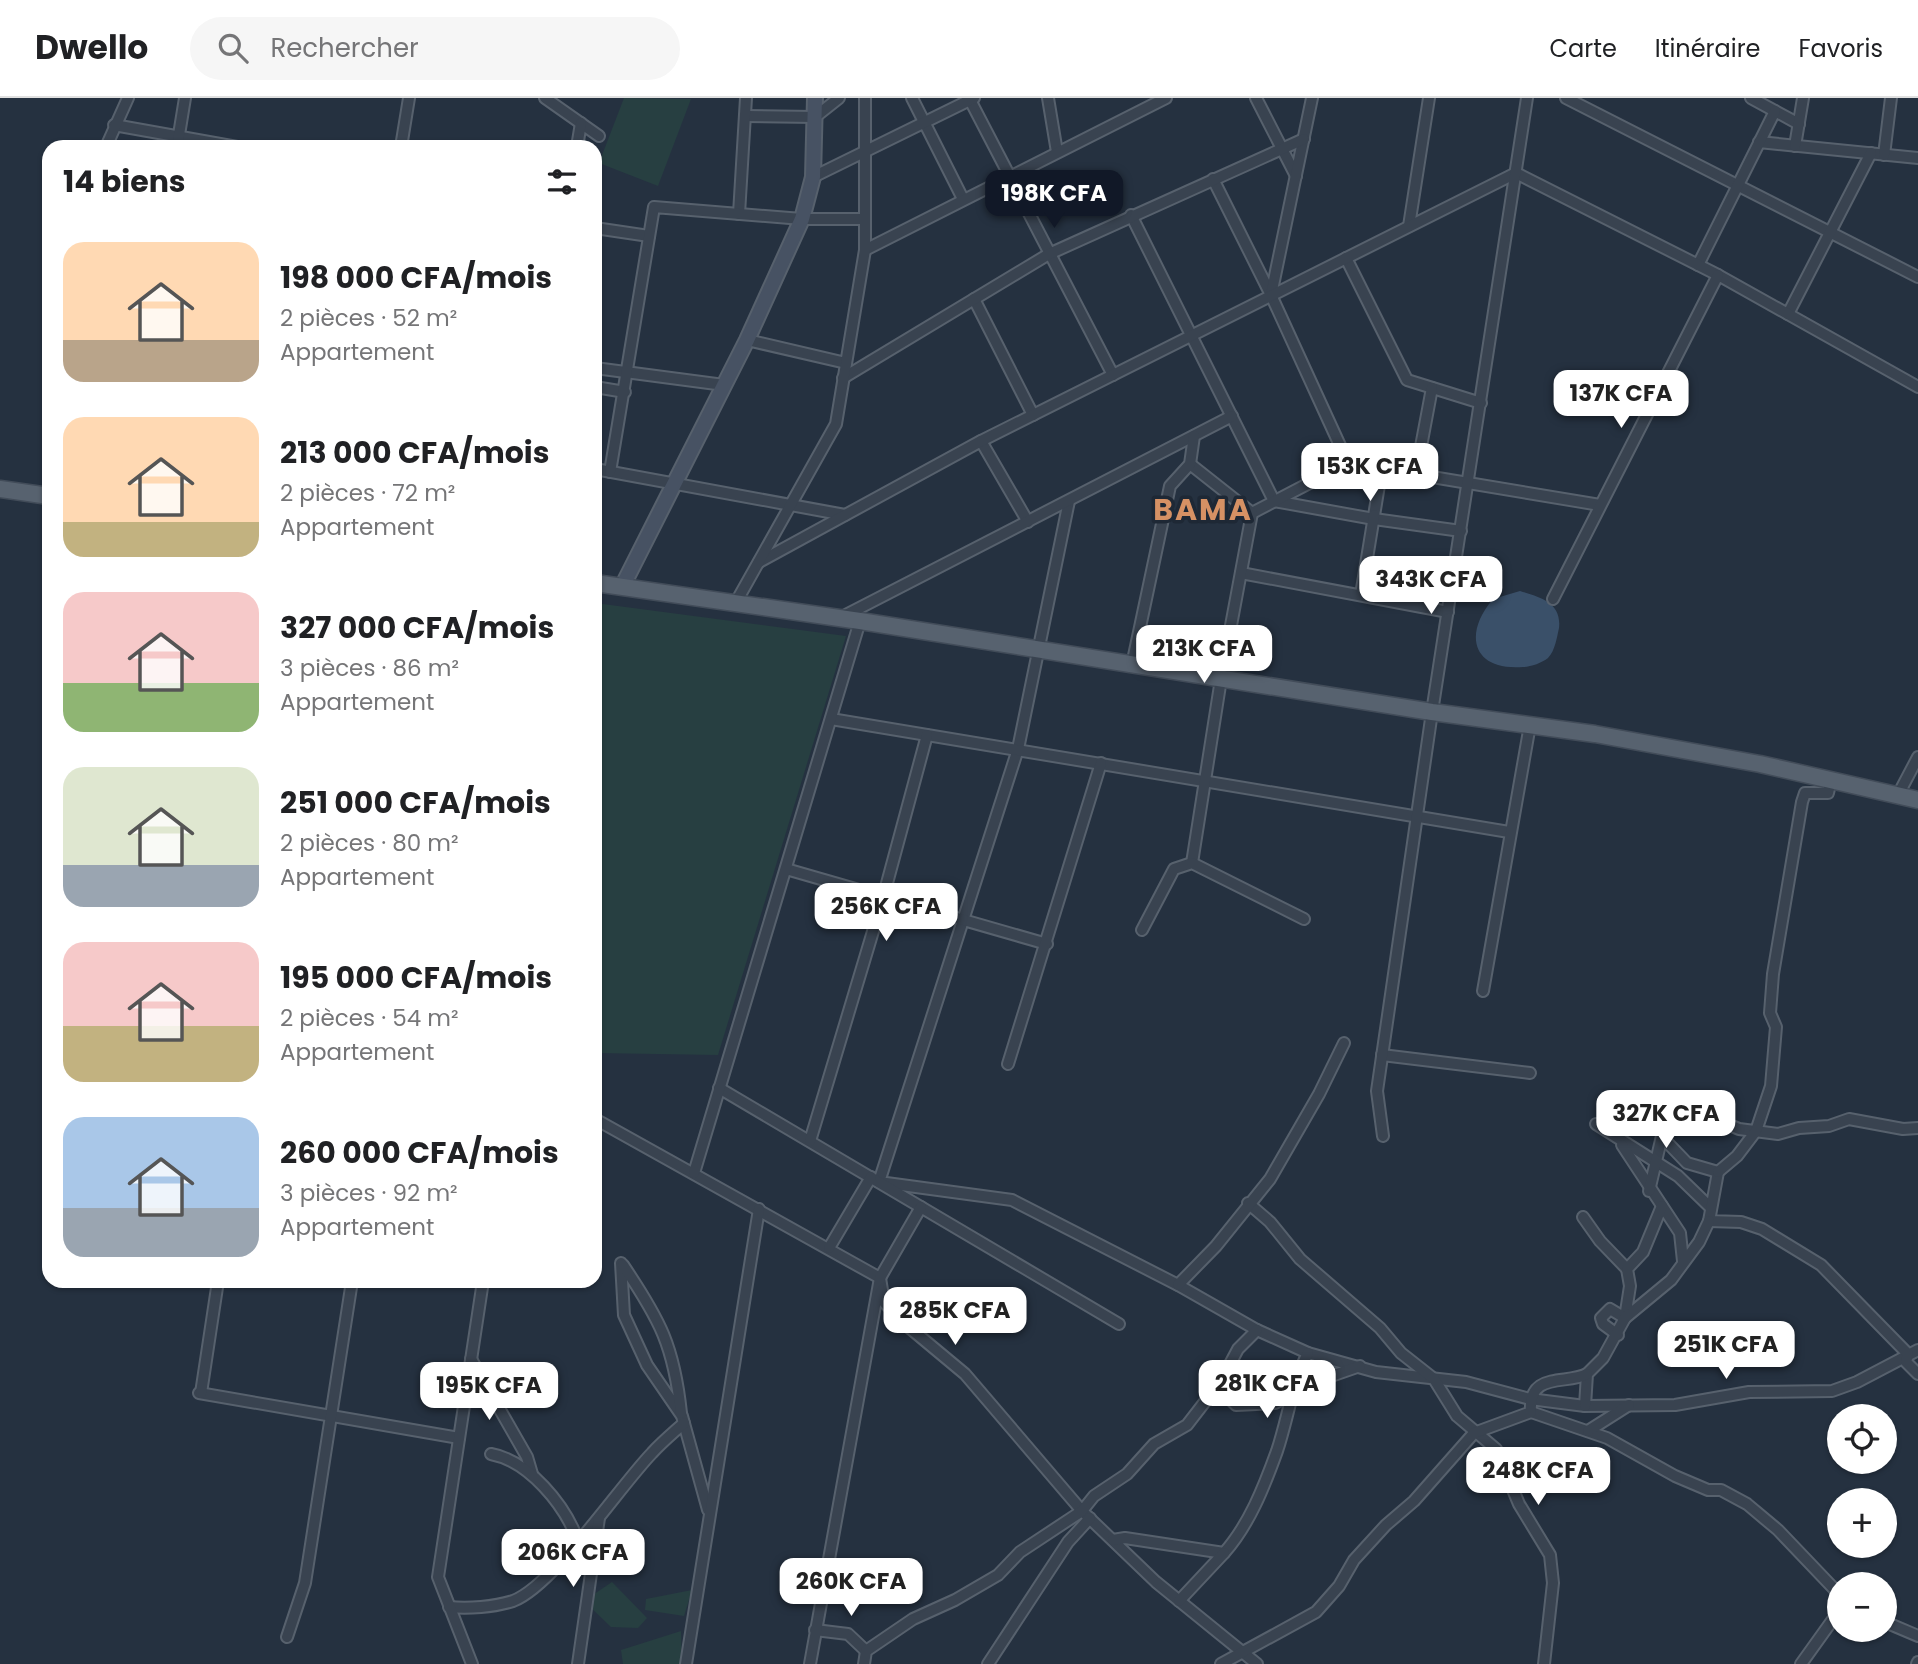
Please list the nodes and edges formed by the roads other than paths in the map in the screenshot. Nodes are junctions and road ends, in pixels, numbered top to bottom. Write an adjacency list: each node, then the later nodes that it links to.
1 (128, 98): 27 (street)
2 (184, 98): 32 (street)
3 (410, 98): 33 (street)
4 (545, 98): 24 (street)
5 (746, 98): 22 (street)
6 (815, 98): 23 (street)
7 (839, 98): 23 (street)
8 (864, 98): 38 (street)
9 (912, 98): 25 (street)
10 (1048, 98): 39 (street)
11 (1166, 98): 39 (street)
12 (1256, 98): 37 (street)
13 (1312, 98): 29 (street)
14 (1429, 98): 54 (street)
15 (1527, 98): 43 (street)
16 (1566, 98): 48 (street)
17 (1751, 98): 21 (street)
18 (1803, 98): 26 (street)
19 (1891, 98): 41 (street)
20 (971, 99): 25 (street); 44 (street)
21 (1775, 111): 26 (street); 35 (street)
22 (745, 117): 23 (street); 50 (street)
23 (815, 117): 46 (street)
24 (581, 123): 28 (street); 34 (street)
25 (925, 123): 38 (street); 49 (street)
26 (1799, 124): 36 (street)
27 (114, 125): 30 (street); 31 (street)
28 (599, 136)
29 (1304, 139): 37 (street); 45 (street)
30 (109, 140)
31 (170, 140)
32 (178, 140)
33 (402, 140)
34 (578, 140)
35 (1759, 142): 36 (street); 48 (street)
36 (1796, 146): 40 (street)
37 (1282, 149): 45 (street); 47 (street)
38 (865, 152): 46 (street); 53 (street)
39 (1057, 152): 44 (street)
40 (1871, 153): 41 (street); 56 (street)
41 (1884, 155): 42 (street)
42 (1918, 158)
43 (1516, 173): 54 (street); 61 (street); 79 (street)
44 (1008, 176): 49 (street); 59 (street)
45 (1296, 176): 64 (street)
46 (813, 177): 52 (street)
47 (1213, 179): 51 (street); 64 (street)
48 (1738, 186): 56 (street); 61 (street)
49 (963, 198): 58 (street)
50 (739, 214): 52 (street); 57 (street)
51 (1131, 215): 59 (street); 67 (street)
52 (802, 219): 53 (street); 68 (street)
53 (864, 219): 58 (street)
54 (1409, 226): 60 (street)
55 (602, 229): 57 (street)
56 (1830, 232): 63 (street); 66 (street)
57 (649, 236): 71 (street)
58 (864, 250): 69 (street)
59 (1049, 254): 65 (street); 72 (street)
60 (1346, 258): 64 (street); 77 (street)
61 (1698, 265): 62 (street)
62 (1718, 275): 66 (street); 97 (street)
63 (1918, 277)
64 (1271, 295): 67 (street); 84 (street)
65 (974, 299): 73 (street); 80 (street)
66 (1788, 314): 75 (street)
67 (1191, 335): 72 (street); 81 (street)
68 (747, 340): 69 (street); 74 (street)
69 (846, 363): 73 (street)
70 (602, 369): 71 (street)
71 (629, 372): 74 (street); 78 (street)
72 (1112, 374): 80 (street)
73 (843, 378): 96 (street)
74 (723, 385): 90 (street)
75 (1918, 387)
76 (602, 388): 78 (street)
77 (1432, 388): 79 (street); 89 (street)
78 (625, 392): 88 (street)
79 (1481, 403): 91 (street)
80 (1033, 415): 83 (street)
81 (1231, 416): 82 (street); 95 (street)
82 (1194, 436): 85 (street); 94 (street)
83 (981, 441): 99 (street); 101 (street)
84 (1348, 463): 86 (street); 95 (street)
85 (1190, 464): 98 (street); 114 (street)
86 (1382, 467): 89 (street); 100 (street)
87 (602, 470): 88 (street)
88 (610, 472): 90 (street)
89 (1416, 473): 91 (street)
90 (674, 482): 96 (street); 106 (street)
91 (1469, 482): 97 (street); 102 (street)
92 (0, 489): 93 (main road)
93 (42, 495)
94 (1069, 501): 101 (street); 113 (street)
95 (1274, 501): 98 (street); 100 (street)
96 (790, 505): 99 (street); 103 (street)
97 (1600, 505): 108 (street)
98 (1252, 513): 104 (street)
99 (845, 515): 103 (street)
100 (1374, 519): 102 (street); 107 (street)
101 (1028, 522): 111 (street)
102 (1461, 531): 110 (street)
103 (759, 562): 109 (street)
104 (1241, 573): 107 (street); 115 (street)
105 (602, 584): 106 (main road)
106 (622, 587): 109 (main road)
107 (1361, 595): 110 (street)
108 (1553, 599)
109 (735, 604): 111 (main road)
110 (1448, 612): 116 (street)
111 (840, 618): 112 (main road)
112 (860, 621): 113 (main road); 117 (street)
113 (1038, 651): 114 (main road); 120 (street)
114 (1132, 665): 115 (main road)
115 (1221, 679): 116 (main road); 123 (street)
116 (1432, 712): 118 (main road); 127 (street)
117 (831, 719): 119 (street); 130 (street)
118 (1530, 725): 124 (main road); 128 (street)
119 (927, 736): 120 (street); 131 (street)
120 (1018, 749): 122 (street); 133 (street)
121 (1918, 757): 125 (street)
122 (1101, 763): 123 (street); 135 (street)
123 (1204, 780): 127 (street); 129 (street)
124 (1831, 780): 125 (main road); 145 (street)
125 (1898, 795): 126 (main road)
126 (1918, 800)
127 (1417, 816): 128 (street); 138 (street)
128 (1509, 832): 136 (street)
129 (1192, 863): 132 (street); 134 (street)
130 (786, 869): 131 (street); 141 (street)
131 (883, 898): 133 (street); 149 (street)
132 (1304, 919)
133 (962, 920): 135 (street); 153 (street)
134 (1142, 930)
135 (1047, 944): 139 (street)
136 (1483, 991)
137 (1344, 1043): 155 (street)
138 (1382, 1055): 140 (street); 146 (street)
139 (1008, 1064)
140 (1530, 1073)
141 (719, 1088): 149 (street); 152 (street)
142 (602, 1123): 152 (street)
143 (1596, 1124): 148 (street)
144 (1918, 1128): 145 (street)
145 (1756, 1131): 147 (street); 151 (street)
146 (1383, 1136)
147 (1663, 1138): 150 (street); 151 (street)
148 (1618, 1140): 150 (street); 154 (street)
149 (810, 1141): 153 (street)
150 (1656, 1163): 154 (street); 158 (street)
151 (1718, 1172): 158 (street)
152 (694, 1173): 159 (street)
153 (875, 1180): 157 (street); 162 (street); 166 (street)
154 (1649, 1191): 156 (street)
155 (1248, 1203): 166 (street); 180 (street)
156 (1662, 1206): 163 (street); 164 (street)
157 (921, 1207): 165 (street); 171 (street)
158 (1710, 1207): 161 (street)
159 (759, 1209): 162 (street); 196 (street)
160 (1583, 1217): 164 (street)
161 (1709, 1221): 163 (street); 174 (street)
162 (830, 1248): 165 (street)
163 (1683, 1262): 170 (street)
164 (1627, 1269): 170 (street)
165 (880, 1278): 197 (street); 207 (street)
166 (1178, 1285): 172 (street)
167 (217, 1288): 187 (street)
168 (351, 1288): 187 (street)
169 (482, 1288): 176 (street)
170 (1625, 1318): 173 (street); 173 (street)
171 (1119, 1324)
172 (1257, 1330): 175 (street); 181 (street)
173 (1618, 1335): 178 (street)
174 (1913, 1352): 179 (street); 184 (street)
175 (1308, 1353): 177 (street); 182 (street)
176 (471, 1359): 191 (street); 192 (street)
177 (1360, 1366): 180 (street); 182 (street)
178 (1587, 1374): 183 (street); 185 (street)
179 (1918, 1374)
180 (1434, 1379): 183 (street); 190 (street)
181 (1221, 1381): 182 (street); 197 (street)
182 (1292, 1395): 201 (street)
183 (1530, 1399): 185 (street); 186 (street)
184 (1629, 1405): 185 (street); 189 (street)
185 (1585, 1406)
186 (1531, 1412): 189 (street); 190 (street)
187 (332, 1415): 191 (street); 209 (street)
188 (683, 1420): 188 (street); 196 (street); 198 (street)
189 (1588, 1431): 202 (street)
190 (1474, 1433): 211 (street); 220 (street)
191 (459, 1438): 204 (street)
192 (515, 1438): 194 (street); 195 (street)
193 (491, 1454): 194 (street)
194 (506, 1457): 195 (street)
195 (532, 1474): 200 (street)
196 (709, 1514): 214 (street)
197 (1086, 1514): 199 (street); 210 (street); 217 (street)
198 (599, 1518): 200 (street); 213 (street)
199 (1113, 1540): 201 (street); 203 (street)
200 (578, 1541): 204 (street)
201 (1224, 1553): 203 (street)
202 (1827, 1582)
203 (1179, 1601): 211 (street)
204 (449, 1607): 212 (street)
205 (1897, 1627): 208 (street)
206 (1827, 1628): 221 (street)
207 (815, 1630): 210 (street); 215 (street)
208 (1918, 1636)
209 (287, 1637)
210 (866, 1651): 216 (street)
211 (1242, 1653): 218 (street); 219 (street)
212 (472, 1664)
213 (578, 1664)
214 (686, 1664)
215 (810, 1664)
216 (864, 1664)
217 (988, 1664)
218 (1221, 1664)
219 (1257, 1664)
220 (1544, 1664)
221 (1801, 1664)

